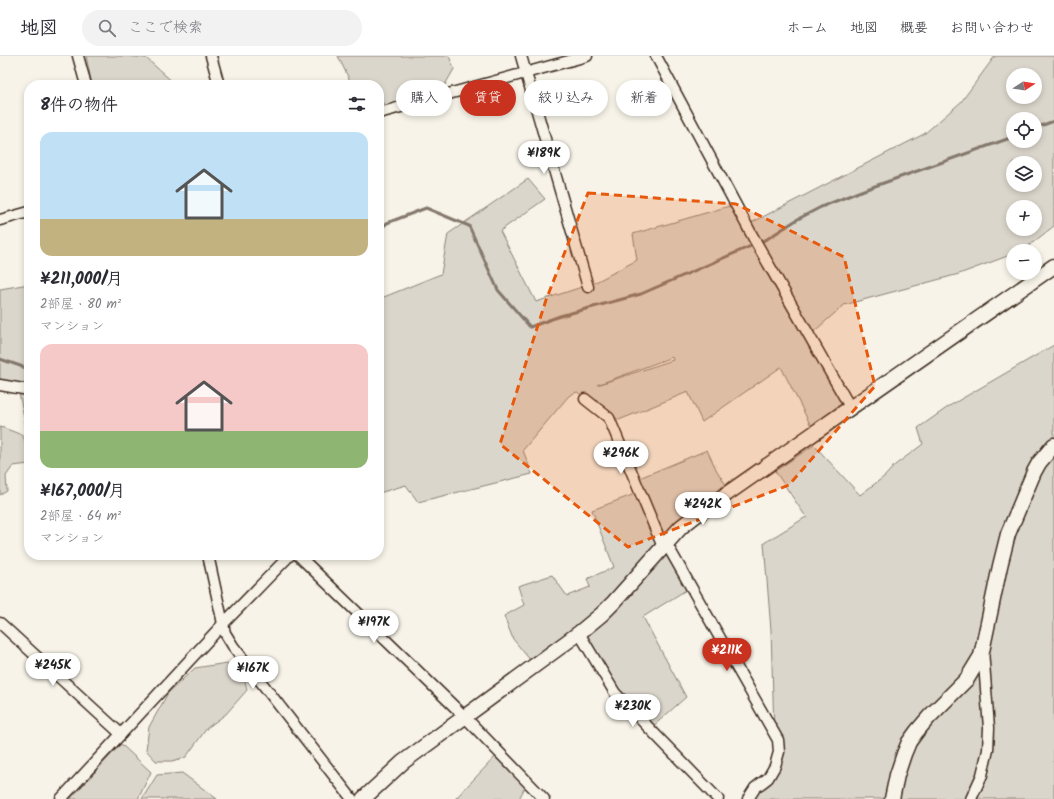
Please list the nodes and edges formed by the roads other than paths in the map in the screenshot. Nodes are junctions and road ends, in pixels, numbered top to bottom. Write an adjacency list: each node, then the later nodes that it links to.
1 (78, 56): 7 (street)
2 (211, 56): 8 (street)
3 (521, 56): 6 (street)
4 (587, 56): 6 (street)
5 (656, 56): 17 (street)
6 (527, 73): 9 (street); 13 (street)
7 (85, 80)
8 (218, 80)
9 (384, 112)
10 (24, 213): 11 (street)
11 (0, 220)
12 (1054, 266): 17 (street)
13 (588, 287)
14 (0, 385): 15 (street)
15 (24, 389)
16 (585, 399): 19 (street)
17 (850, 408): 19 (street)
18 (1054, 445): 26 (street)
19 (664, 545): 25 (street); 34 (street)
20 (209, 560): 24 (street)
21 (285, 560): 24 (street)
22 (303, 560): 27 (street)
23 (0, 624): 28 (street)
24 (223, 624): 28 (street); 30 (street)
25 (579, 633): 27 (street); 33 (street)
26 (983, 648): 35 (street); 36 (street)
27 (465, 717): 31 (street); 32 (street)
28 (121, 734): 29 (street)
29 (61, 799)
30 (352, 799)
31 (363, 799)
32 (544, 799)
33 (718, 799)
34 (748, 799)
35 (892, 799)
36 (971, 799)

